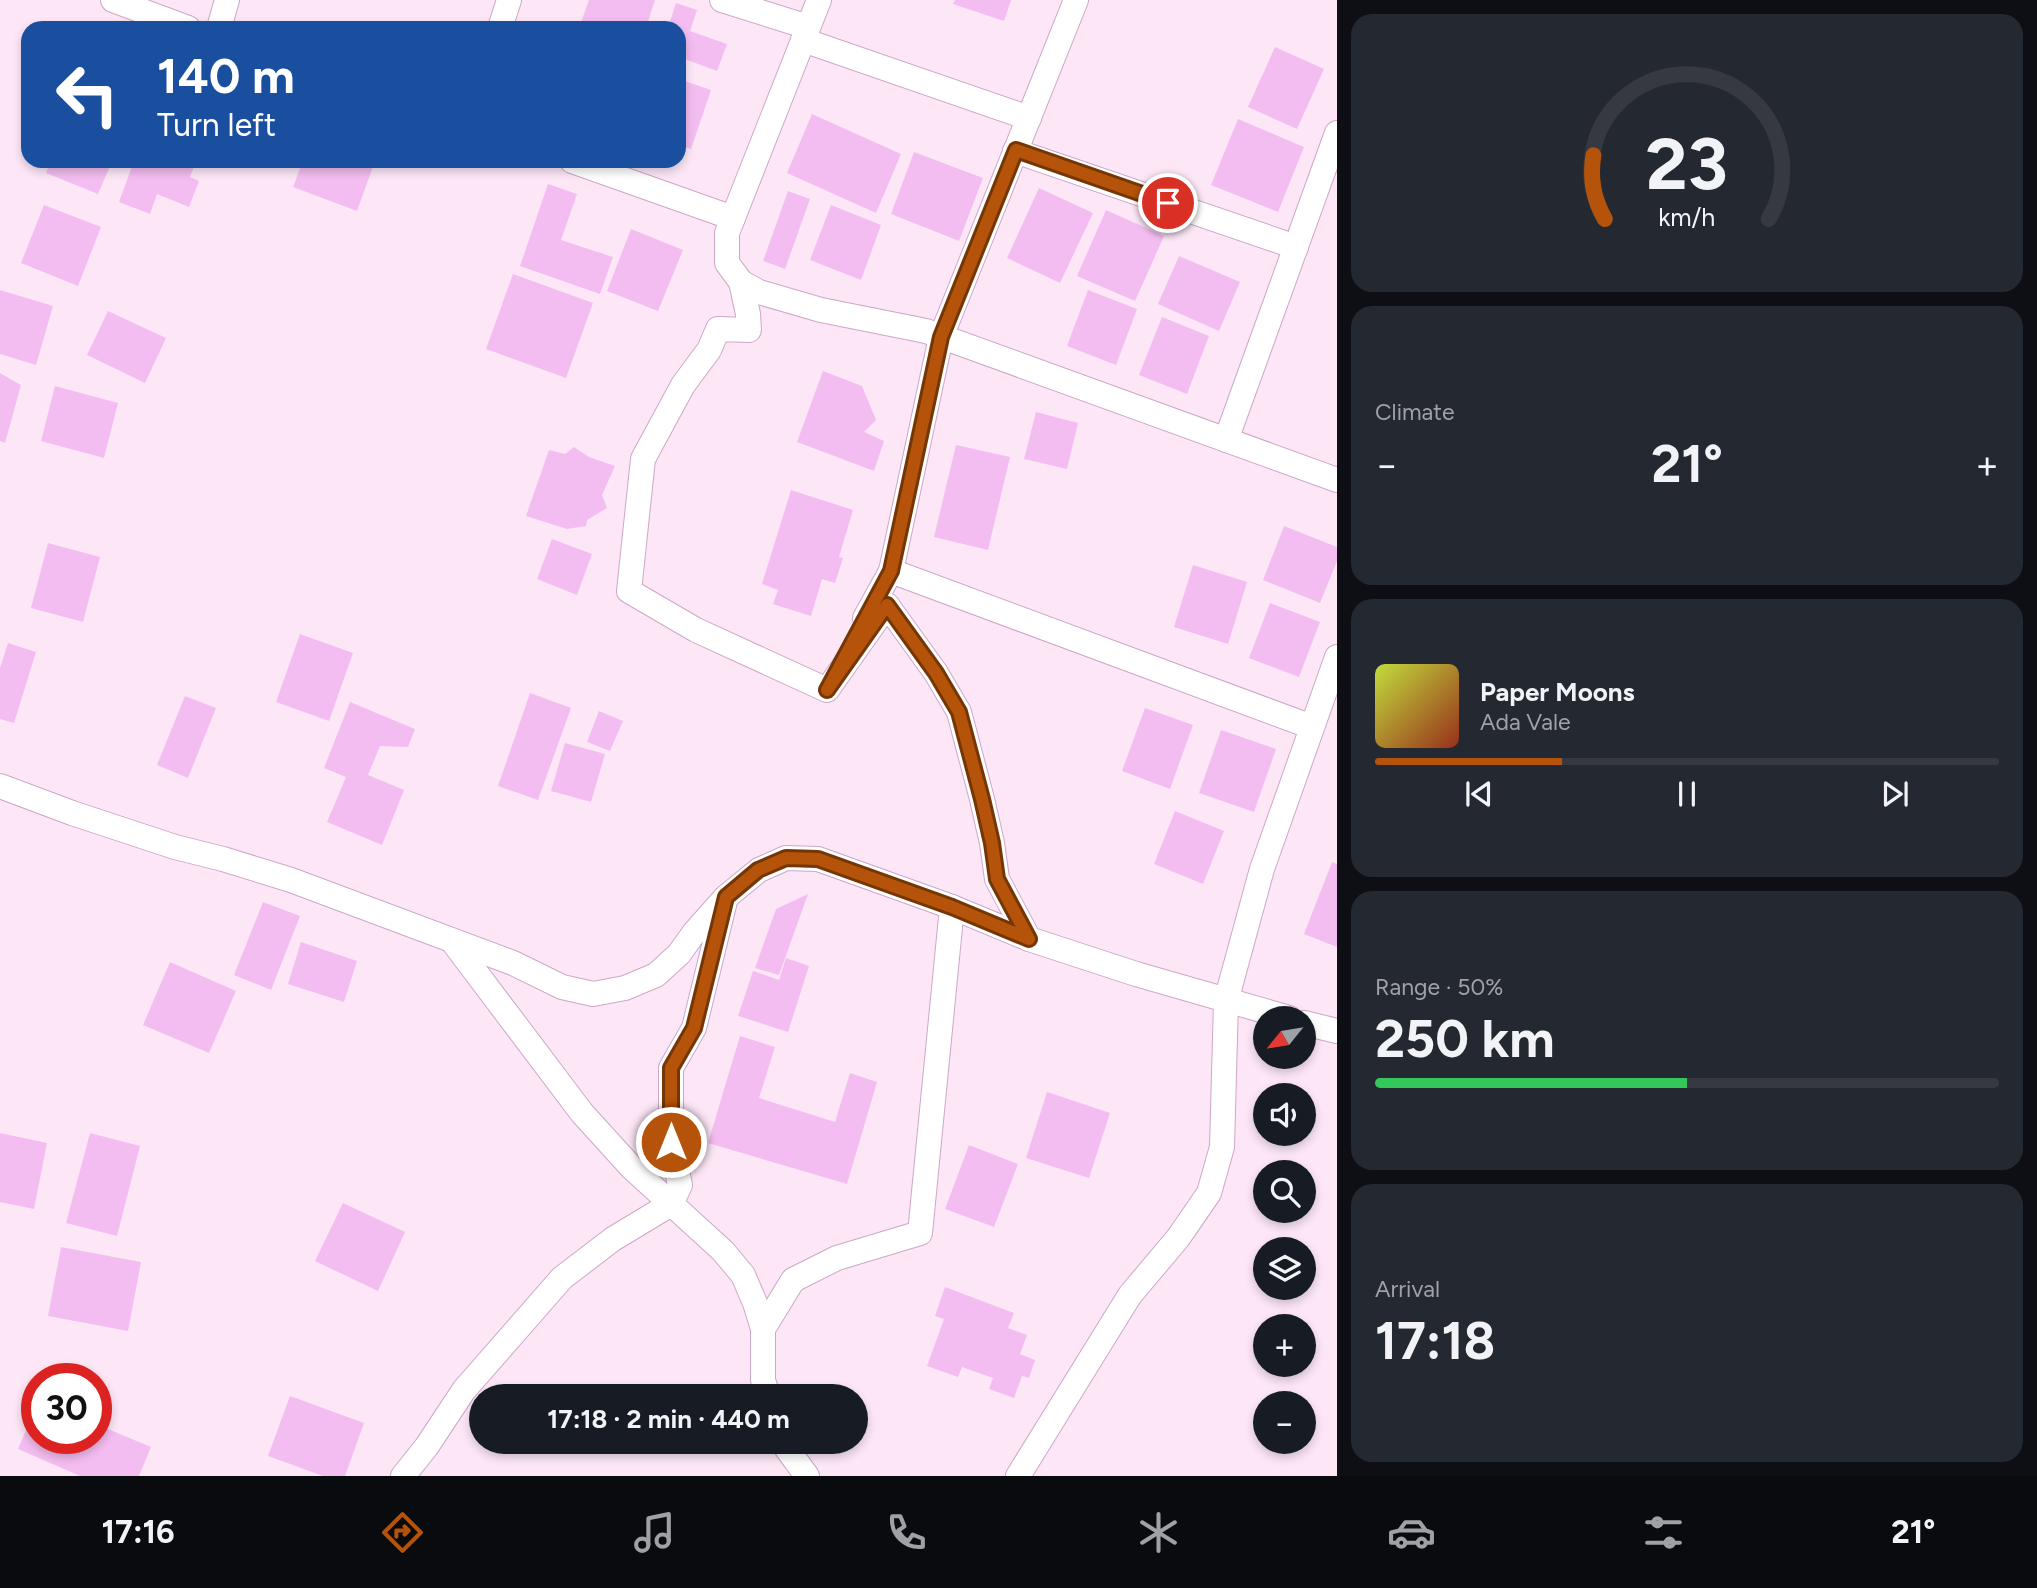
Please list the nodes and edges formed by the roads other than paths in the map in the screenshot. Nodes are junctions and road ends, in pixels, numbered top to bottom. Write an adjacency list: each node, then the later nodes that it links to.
1 (113, 0): 7 (street)
2 (227, 0): 8 (street)
3 (509, 0): 9 (street)
4 (722, 0): 10 (street)
5 (818, 0): 10 (street)
6 (1076, 0): 11 (street)
7 (169, 21)
8 (221, 21)
9 (502, 21)
10 (805, 33): 11 (street); 15 (street)
11 (1029, 118): 13 (street)
12 (1337, 133): 16 (street)
13 (1016, 150): 16 (street); 18 (street)
14 (592, 168): 15 (street)
15 (733, 218): 17 (street)
16 (1296, 247): 19 (street)
17 (741, 282): 18 (street); 23 (street)
18 (941, 337): 19 (street); 21 (street)
19 (1226, 440): 20 (street)
20 (1337, 480)
21 (891, 571): 23 (street); 24 (street)
22 (1337, 657): 24 (street)
23 (827, 690): 28 (street)
24 (1312, 727): 30 (street)
25 (0, 786): 29 (street)
26 (726, 897): 27 (street); 29 (street); 34 (street)
27 (952, 907): 28 (street); 35 (street)
28 (1029, 939): 30 (street)
29 (453, 942): 34 (street)
30 (1226, 1001): 31 (street); 40 (street)
31 (1253, 1008)
32 (1316, 1026): 33 (street)
33 (1337, 1031)
34 (671, 1204): 35 (street); 38 (street)
35 (763, 1329): 36 (street)
36 (765, 1384)
37 (791, 1454): 39 (street)
38 (403, 1476)
39 (807, 1476)
40 (1018, 1476)

